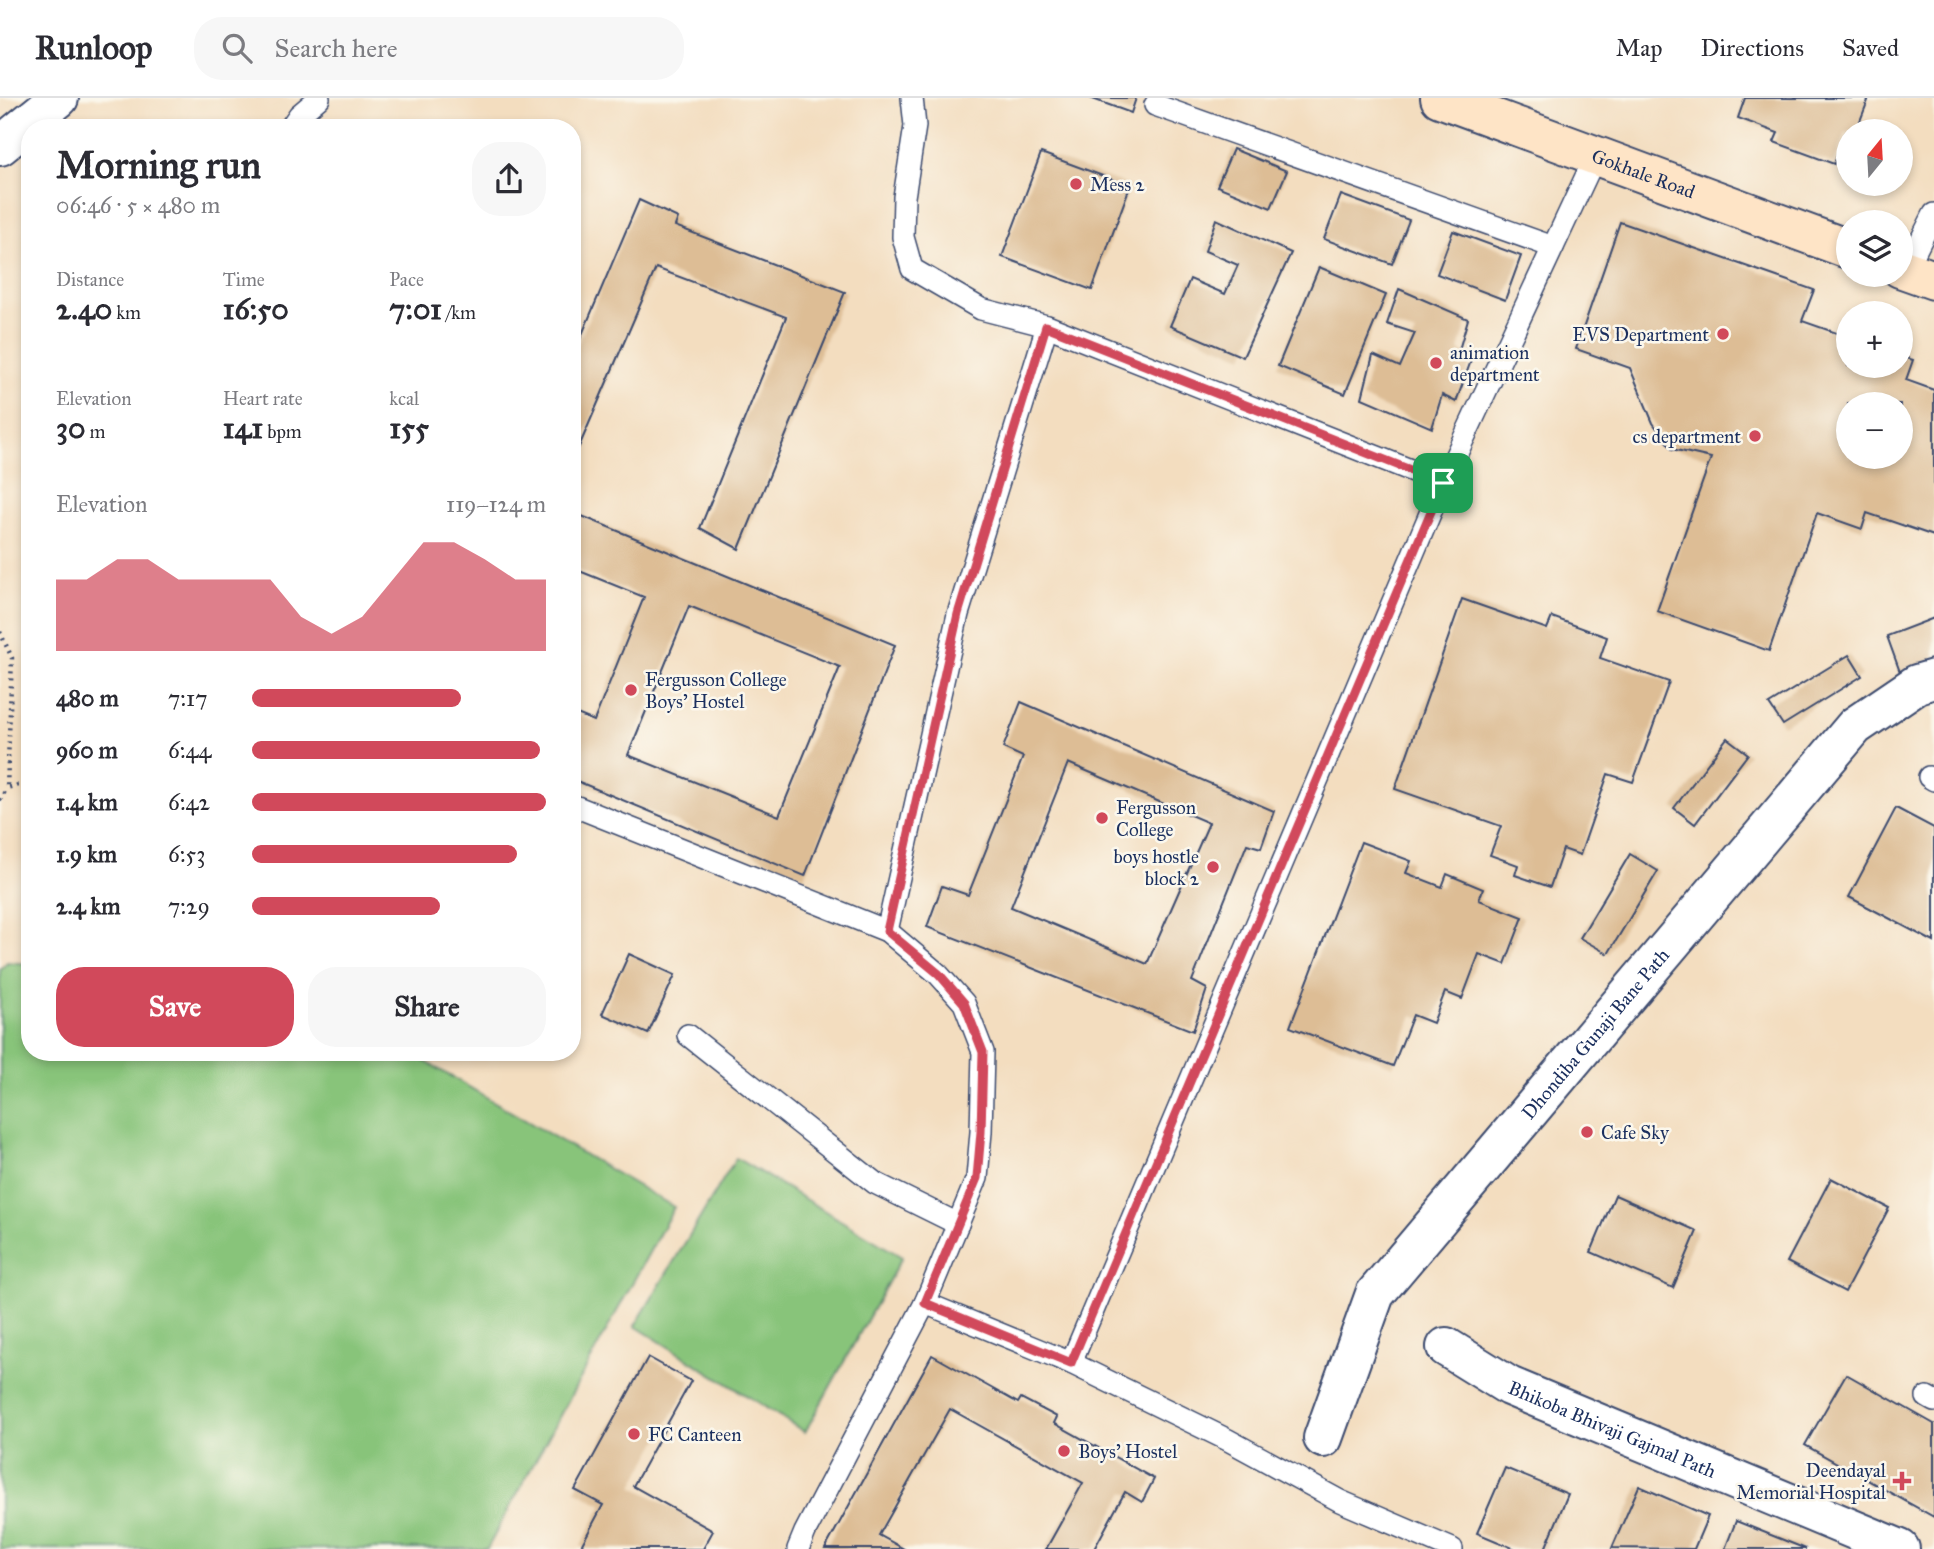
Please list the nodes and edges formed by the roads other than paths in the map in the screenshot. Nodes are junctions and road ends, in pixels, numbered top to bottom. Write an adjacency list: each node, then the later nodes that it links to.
1 (59, 98): 6 (street)
2 (319, 98): 7 (lane)
3 (912, 98): 15 (lane)
4 (1440, 98): 10 (street, Gokhale Road)
5 (1154, 106): 13 (lane)
6 (33, 119)
7 (296, 119)
8 (21, 129): 9 (street)
9 (0, 146)
10 (1596, 155): 12 (street, Gokhale Road); 13 (lane)
11 (1934, 214): 14 (lane)
12 (1836, 244)
13 (1553, 247): 16 (lane)
14 (1913, 273)
15 (1046, 326): 16 (lane); 19 (lane)
16 (1443, 483): 24 (lane)
17 (1934, 679): 25 (street, Dhondiba Gunaji Bane Path)
18 (581, 809): 19 (lane)
19 (887, 931): 21 (lane)
20 (688, 1035): 21 (lane)
21 (958, 1224): 22 (lane)
22 (925, 1303): 24 (lane); 26 (lane)
23 (1446, 1347): 28 (street, Bhikoba Bhivaji Gajmal Path)
24 (1071, 1363): 27 (lane)
25 (1323, 1438)
26 (798, 1549)
27 (1452, 1549)
28 (1900, 1549)

